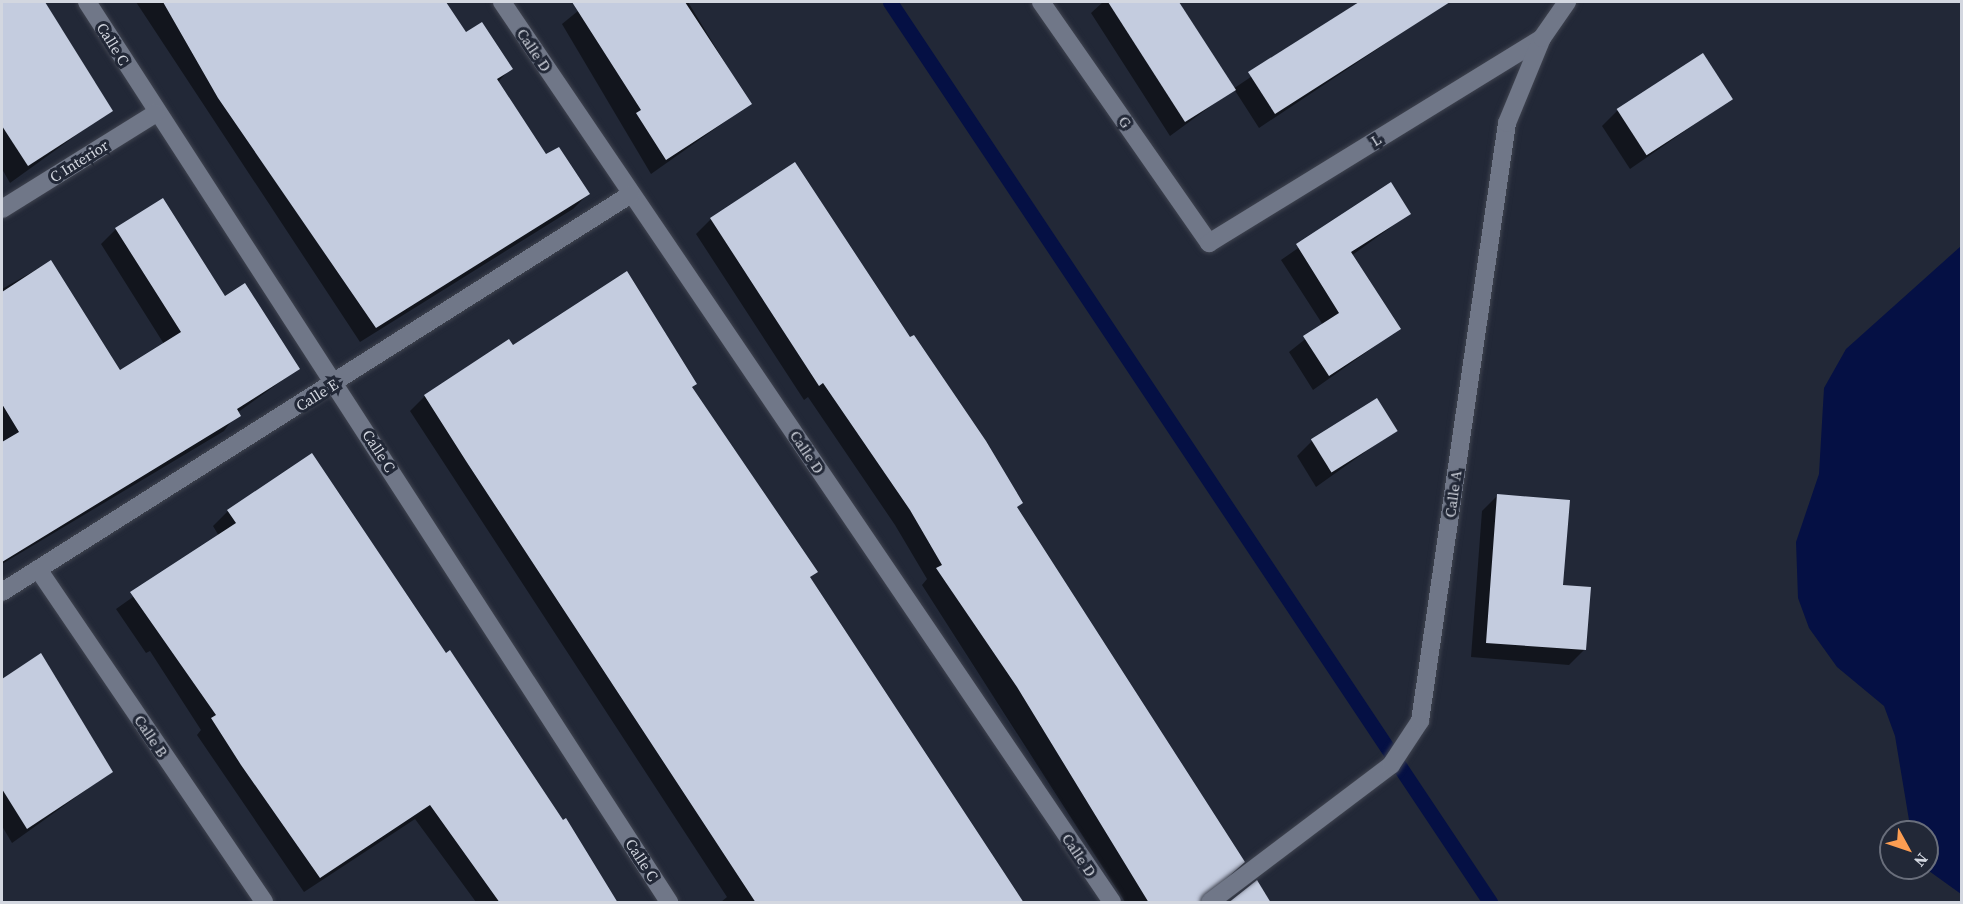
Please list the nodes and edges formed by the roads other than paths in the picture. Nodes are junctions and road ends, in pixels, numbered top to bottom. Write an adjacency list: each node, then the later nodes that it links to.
1 (87, 2): 6 (street, Calle C)
2 (502, 2): 7 (street, Calle D)
3 (1041, 2): 9 (street, G)
4 (1567, 2): 5 (street, Calle A)
5 (1542, 38): 9 (street, L); 16 (street, Calle A)
6 (156, 113): 8 (street, C Interior); 10 (street, Calle C)
7 (631, 194): 10 (street, Calle E); 15 (street, Calle D)
8 (2, 209)
9 (1209, 243)
10 (336, 383): 11 (street, Calle E); 14 (street, Calle C)
11 (38, 569): 12 (street, Calle E); 13 (street, Calle B)
12 (2, 592)
13 (264, 903)
14 (669, 903)
15 (1112, 903)
16 (1210, 903)

